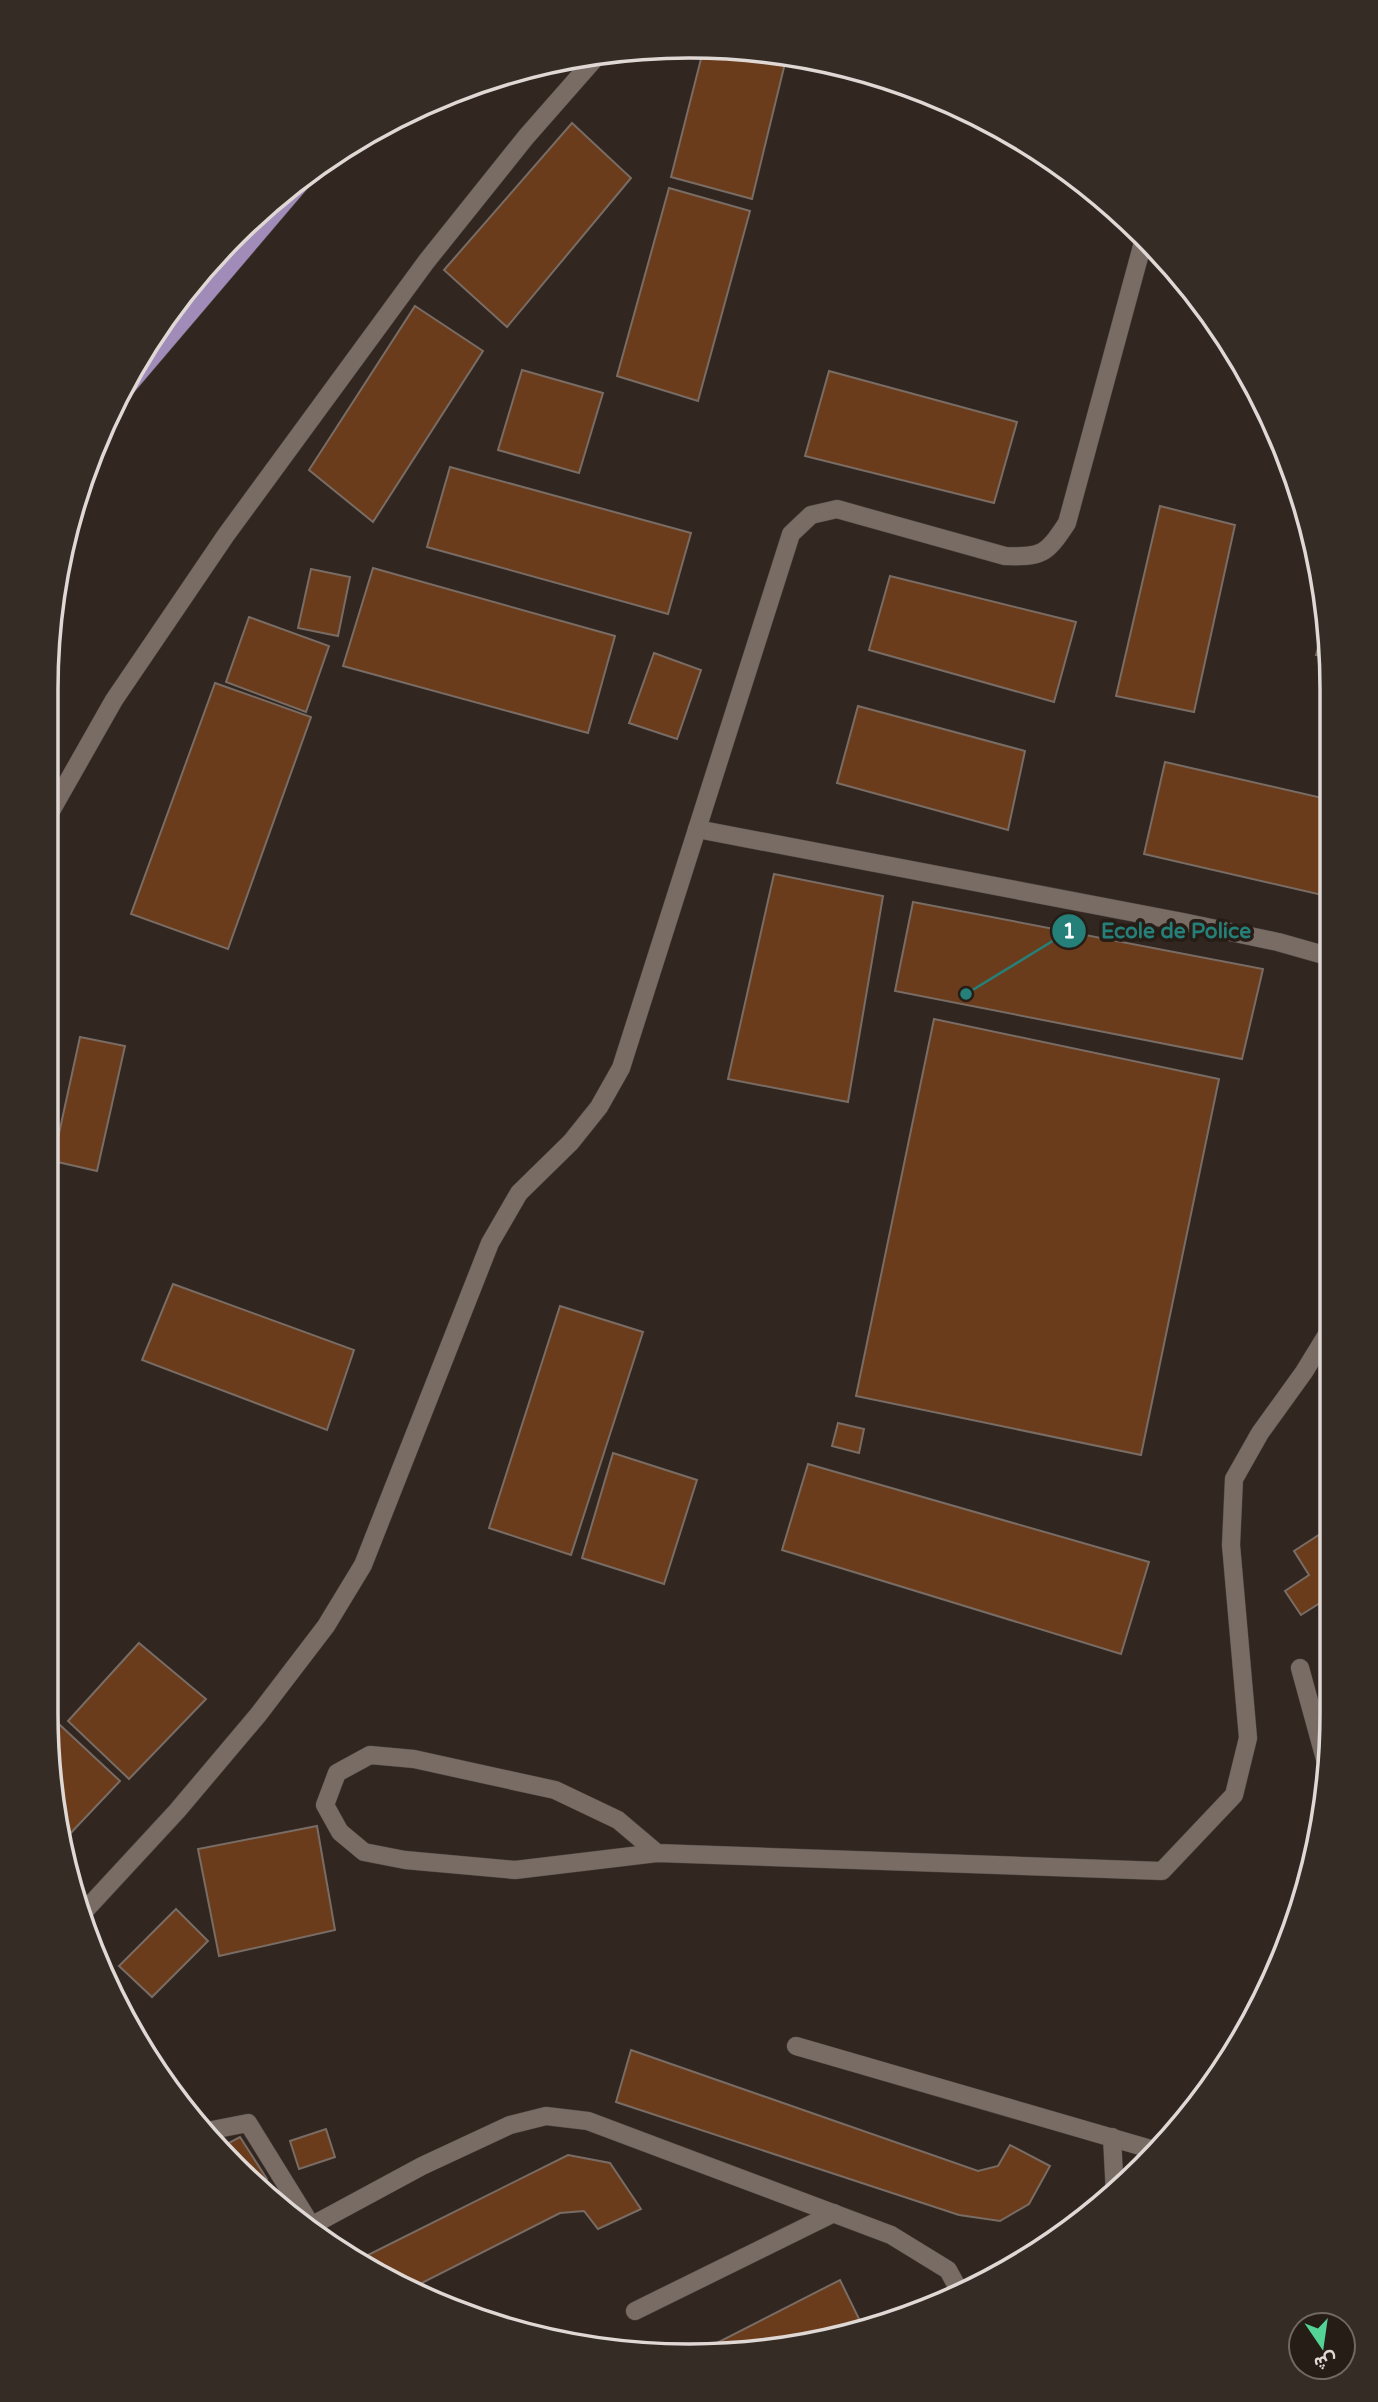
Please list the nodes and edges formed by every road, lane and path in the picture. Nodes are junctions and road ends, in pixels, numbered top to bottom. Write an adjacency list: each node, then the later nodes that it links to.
1 (588, 66): 5 (street)
2 (273, 214): 4 (main road)
3 (1141, 249): 6 (street)
4 (152, 357)
5 (58, 799)
6 (697, 829): 7 (street); 12 (street)
7 (1320, 954)
8 (1320, 1346): 11 (street)
9 (1300, 1668): 10 (street)
10 (1319, 1739)
11 (657, 1853): 11 (street)
12 (87, 1903)
13 (796, 2046): 15 (street)
14 (215, 2130): 18 (street)
15 (1112, 2137): 16 (street); 17 (street)
16 (1146, 2148)
17 (1114, 2179)
18 (301, 2210)
19 (834, 2213): 20 (street); 21 (street); 22 (street)
20 (317, 2222)
21 (956, 2285)
22 (635, 2312)

